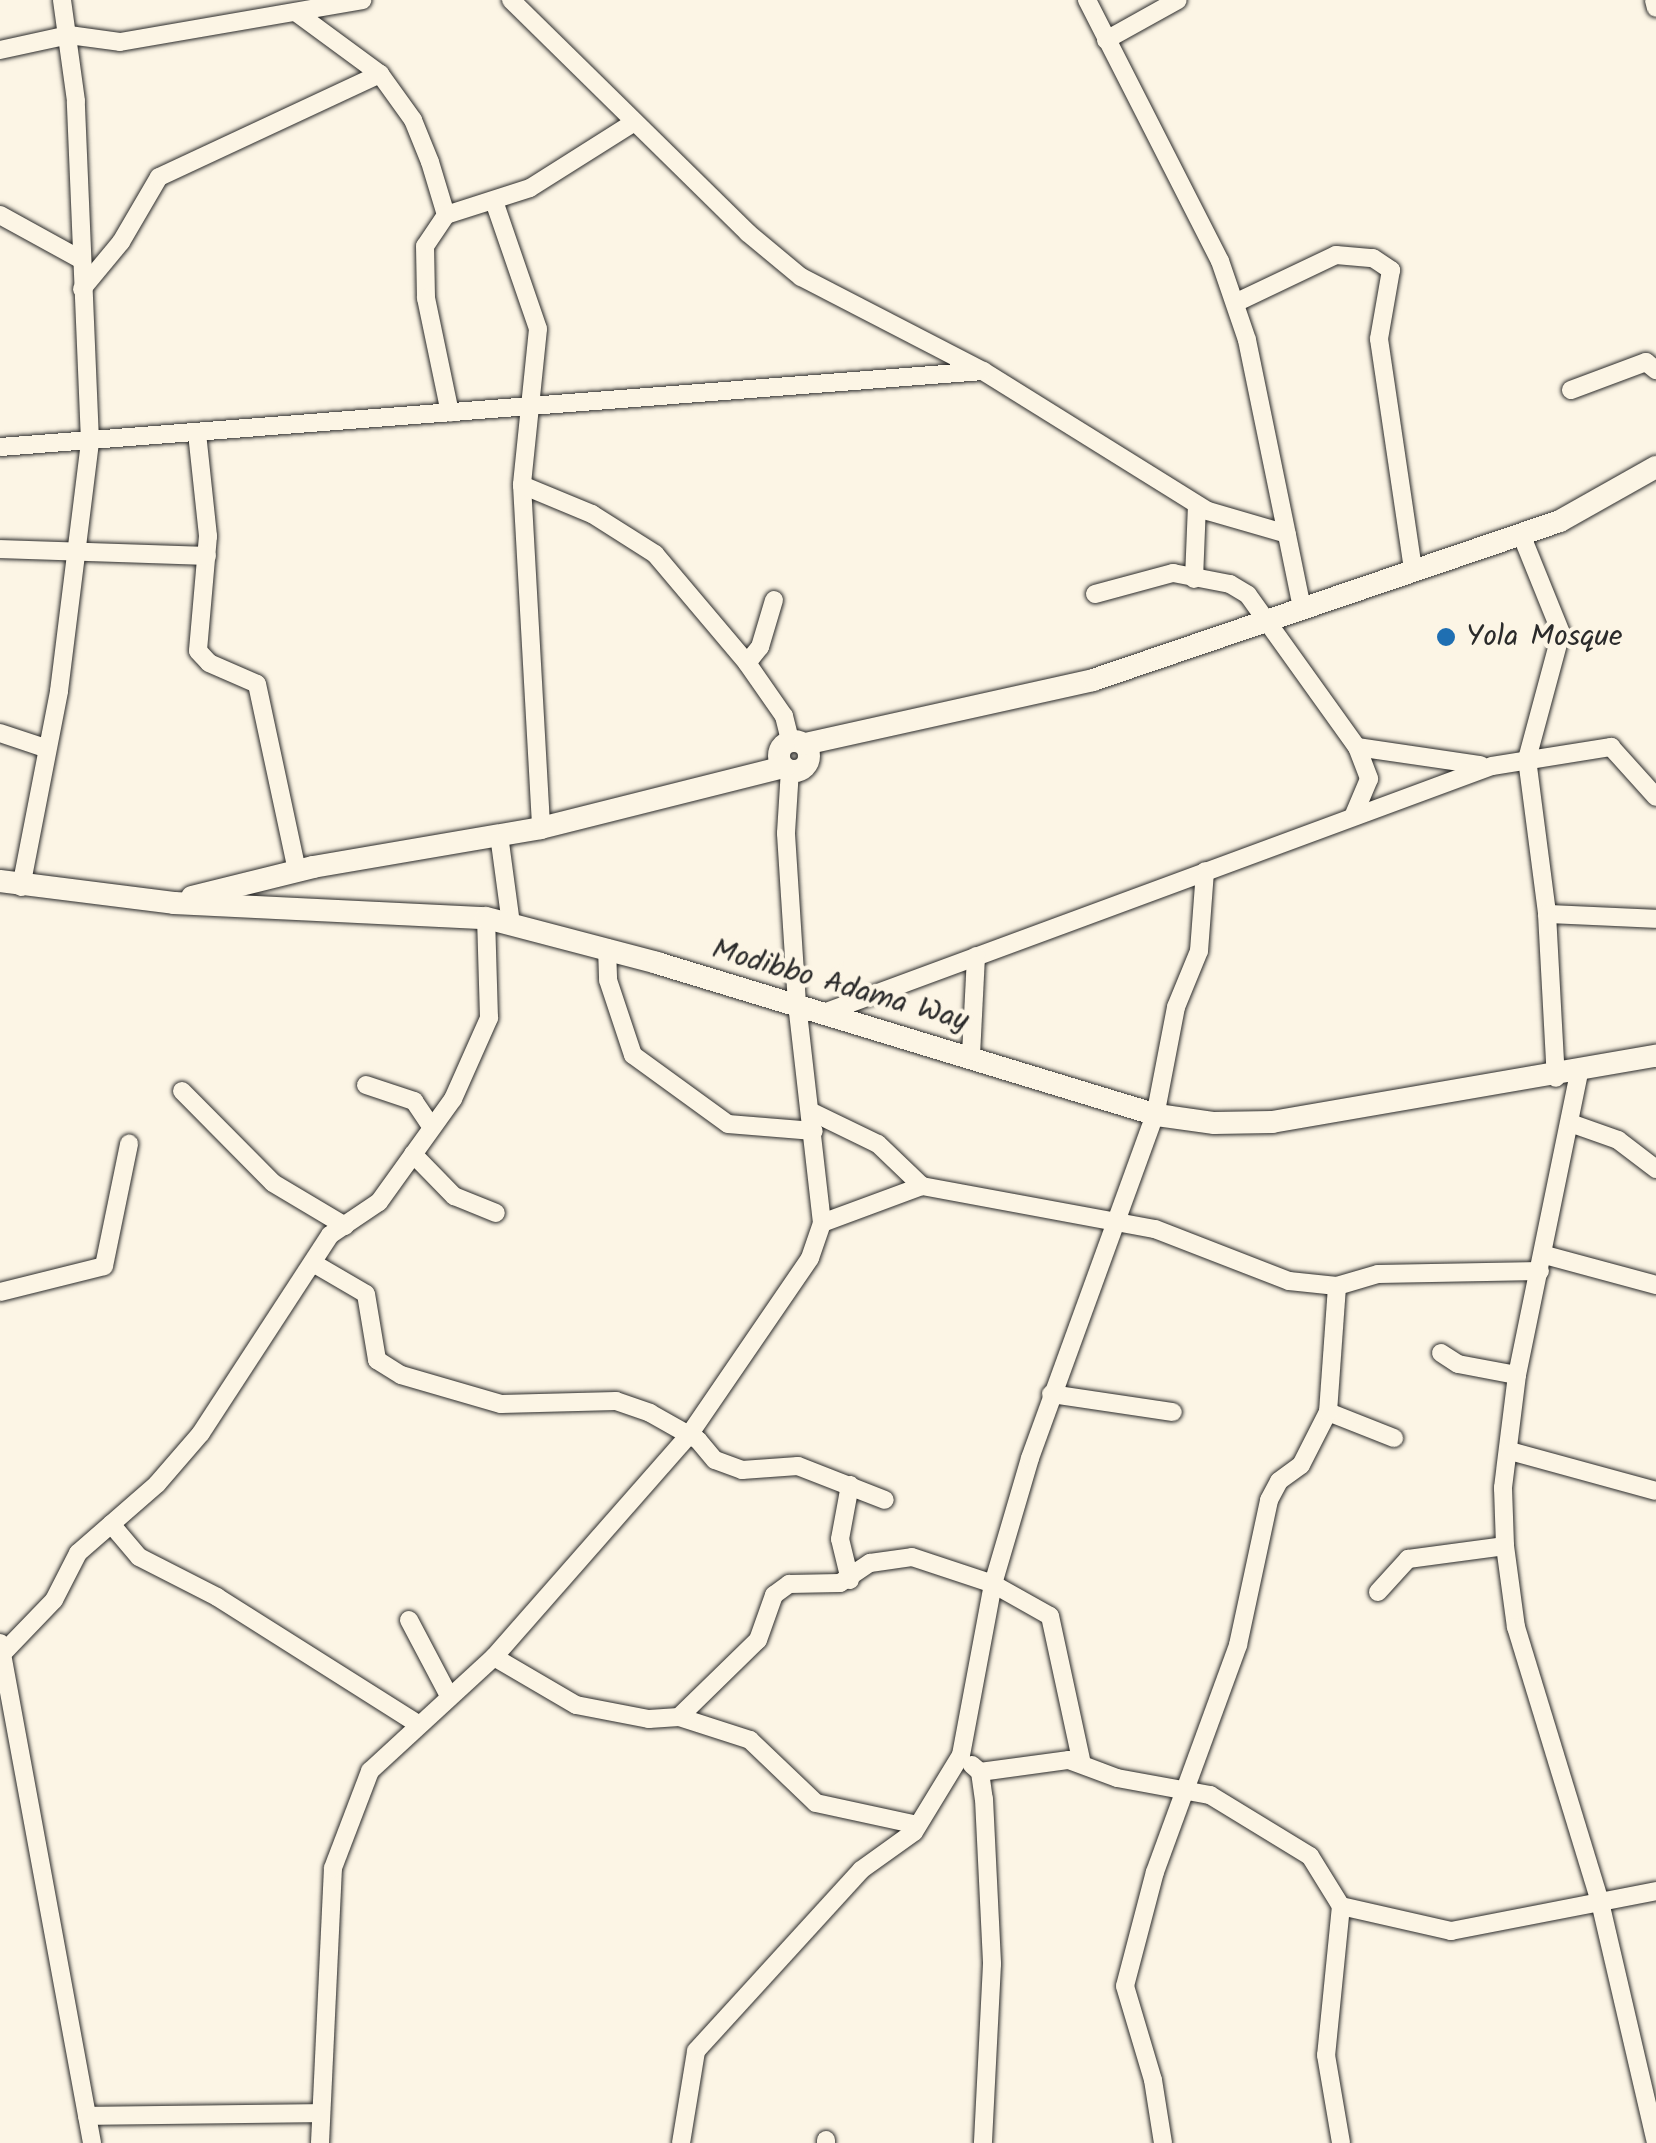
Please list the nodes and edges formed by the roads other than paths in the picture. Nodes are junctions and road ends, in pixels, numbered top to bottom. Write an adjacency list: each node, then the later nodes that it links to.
1 (62, 0): 9 (street)
2 (362, 0): 8 (street)
3 (510, 0): 13 (street)
4 (1087, 0): 10 (street)
5 (1178, 0): 10 (street)
6 (1654, 0): 7 (street)
7 (1656, 8)
8 (297, 13): 9 (street); 12 (street)
9 (69, 35): 11 (street); 17 (street)
10 (1106, 40): 19 (street)
11 (0, 50)
12 (380, 74): 16 (street); 18 (street)
13 (633, 123): 14 (street); 21 (street)
14 (494, 200): 16 (street); 23 (street)
15 (0, 215): 17 (street)
16 (446, 215): 24 (street)
17 (80, 259): 18 (street)
18 (82, 289): 26 (street)
19 (1235, 303): 31 (street); 36 (street)
20 (1656, 370): 22 (street)
21 (983, 371): 23 (street); 30 (street)
22 (1571, 390)
23 (528, 410): 24 (street); 29 (street)
24 (450, 414): 25 (street)
25 (197, 433): 26 (street); 35 (street)
26 (90, 442): 27 (street); 33 (street)
27 (0, 447)
28 (1656, 467): 32 (main road)
29 (522, 485): 42 (street); 51 (street)
30 (1197, 504): 31 (street); 37 (street)
31 (1287, 534): 40 (street)
32 (1521, 534): 36 (main road); 47 (street)
33 (77, 546): 34 (street); 35 (street); 45 (street)
34 (0, 549)
35 (206, 556): 53 (street)
36 (1413, 570): 40 (main road)
37 (1194, 579): 38 (street); 41 (street)
38 (1095, 594)
39 (774, 600): 42 (street)
40 (1302, 607): 41 (main road)
41 (1268, 618): 44 (street); 46 (main road)
42 (747, 663): 46 (street)
43 (0, 734): 45 (street)
44 (1357, 747): 48 (street); 50 (street)
45 (46, 748): 55 (street)
46 (793, 755): 51 (main road); 63 (street)
47 (1527, 759): 48 (street); 49 (street); 57 (street)
48 (1492, 766): 50 (street)
49 (1656, 797)
50 (1354, 816): 54 (street)
51 (541, 828): 52 (main road)
52 (500, 836): 53 (main road); 60 (street)
53 (297, 870): 56 (main road)
54 (1205, 871): 62 (street); 70 (street)
55 (11, 884): 56 (main road, Modibbo Adama Way)
56 (174, 903): 58 (main road, Modibbo Adama Way)
57 (1547, 914): 59 (street); 67 (street)
58 (486, 918): 60 (main road, Modibbo Adama Way); 72 (street)
59 (1656, 919)
60 (511, 924): 61 (main road, Modibbo Adama Way)
61 (607, 948): 63 (main road, Modibbo Adama Way); 71 (street)
62 (976, 956): 64 (street); 65 (street)
63 (797, 1004): 64 (main road, Modibbo Adama Way); 71 (street)
64 (821, 1014): 65 (main road, Modibbo Adama Way)
65 (971, 1056): 70 (main road, Modibbo Adama Way)
66 (1656, 1056): 67 (main road, Modibbo Adama Way)
67 (1567, 1075): 70 (main road, Modibbo Adama Way); 73 (street)
68 (366, 1085): 72 (street)
69 (182, 1090): 81 (street)
70 (1156, 1112): 79 (street)
71 (813, 1121): 77 (street); 80 (street)
72 (429, 1124): 75 (street)
73 (1573, 1124): 76 (street); 82 (street)
74 (129, 1144): 86 (street)
75 (413, 1154): 78 (street); 81 (street)
76 (1656, 1169)
77 (922, 1186): 79 (street); 80 (street)
78 (496, 1213)
79 (1113, 1221): 85 (street); 89 (street)
80 (822, 1223): 92 (street)
81 (345, 1226): 83 (street)
82 (1543, 1263): 84 (street); 85 (street); 88 (street)
83 (313, 1264): 92 (street); 98 (street)
84 (1656, 1285)
85 (1337, 1286): 91 (street)
86 (0, 1292)
87 (1442, 1353): 88 (street)
88 (1517, 1375): 94 (street)
89 (1051, 1394): 90 (street); 101 (street)
90 (1173, 1412)
91 (1328, 1412): 93 (street); 112 (street)
92 (690, 1435): 95 (street); 105 (street)
93 (1394, 1438)
94 (1510, 1450): 96 (street); 99 (street)
95 (850, 1485): 97 (street); 100 (street)
96 (1656, 1491)
97 (885, 1500)
98 (111, 1524): 104 (street); 108 (street)
99 (1506, 1546): 102 (street); 115 (street)
100 (850, 1580): 101 (street); 107 (street)
101 (993, 1584): 109 (street); 110 (street)
102 (1378, 1592)
103 (409, 1620): 106 (street)
104 (2, 1648): 118 (street)
105 (494, 1657): 106 (street); 107 (street)
106 (449, 1696): 108 (street)
107 (678, 1717): 113 (street)
108 (416, 1724): 117 (street)
109 (961, 1755): 111 (street); 113 (street)
110 (1082, 1764): 111 (street); 112 (street)
111 (980, 1772): 122 (street)
112 (1188, 1791): 116 (street); 123 (street)
113 (918, 1825): 121 (street)
114 (1656, 1891): 115 (street)
115 (1600, 1902): 116 (street); 125 (street)
116 (1341, 1906): 124 (street)
117 (320, 2113): 118 (street); 120 (street)
118 (87, 2116): 119 (street)
119 (92, 2143)
120 (320, 2143)
121 (681, 2143)
122 (983, 2143)
123 (1162, 2143)
124 (1341, 2143)
125 (1656, 2143)

